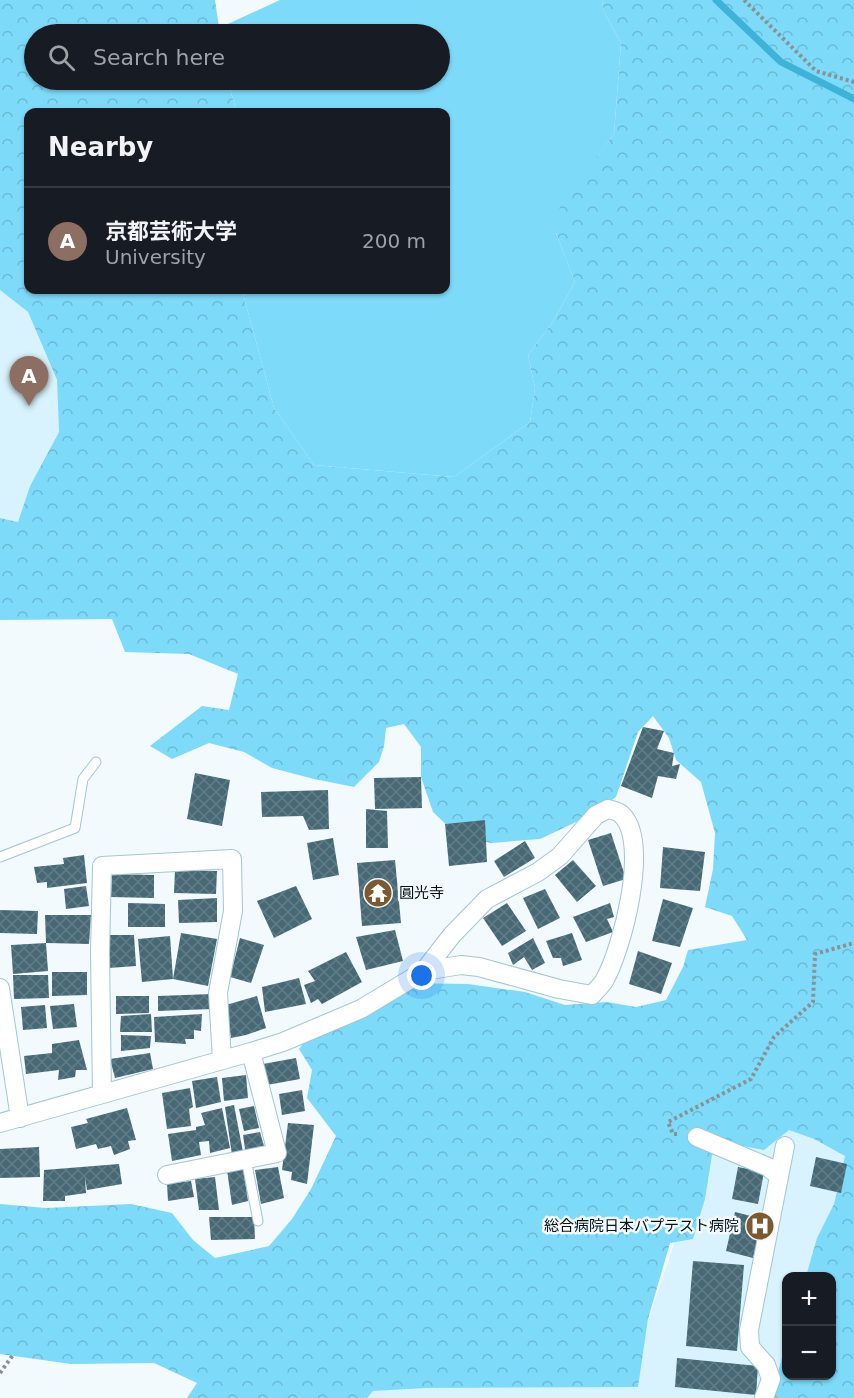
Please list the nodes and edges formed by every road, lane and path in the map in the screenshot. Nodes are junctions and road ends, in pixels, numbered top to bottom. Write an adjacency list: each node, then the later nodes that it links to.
1 (744, 0): 2 (path)
2 (854, 82)
3 (96, 762): 4 (lane)
4 (0, 857)
5 (854, 943): 13 (path)
6 (424, 971): 6 (street); 8 (street)
7 (0, 988): 11 (street)
8 (251, 1052): 9 (street); 15 (street)
9 (222, 1060): 10 (street); 10 (street)
10 (102, 1094): 11 (street)
11 (20, 1118): 12 (street)
12 (0, 1123)
13 (697, 1137): 17 (street)
14 (786, 1146): 17 (street)
15 (246, 1159): 16 (street); 18 (lane)
16 (167, 1175)
17 (779, 1176): 21 (street)
18 (258, 1221)
19 (13, 1355): 20 (path)
20 (0, 1373)
21 (764, 1398)

